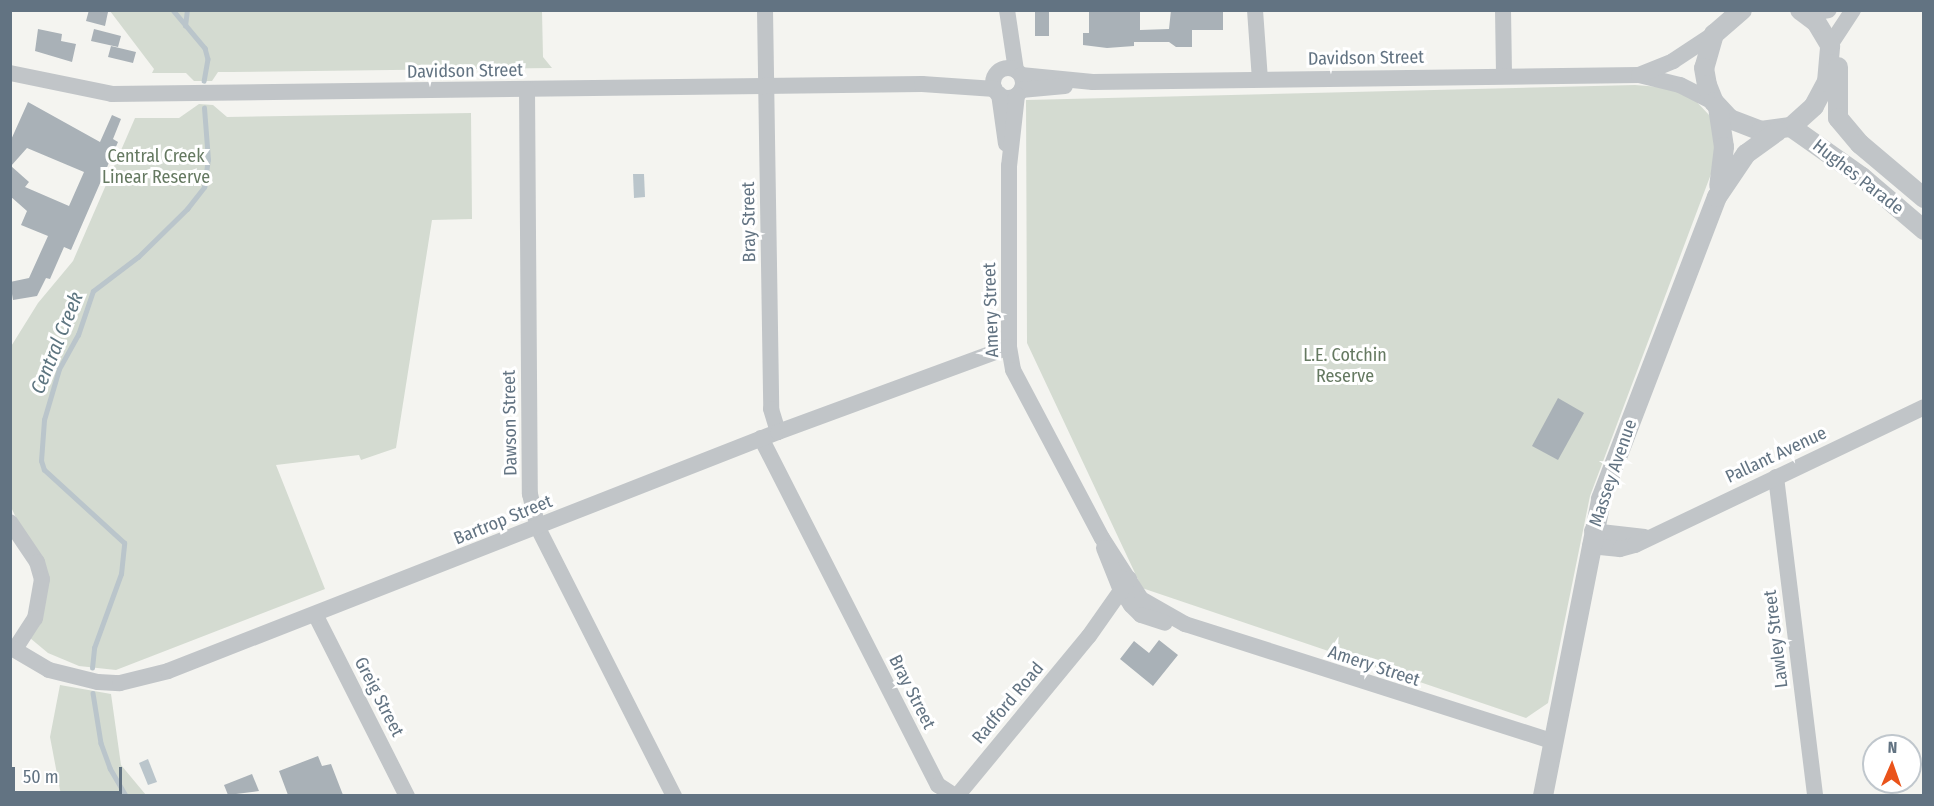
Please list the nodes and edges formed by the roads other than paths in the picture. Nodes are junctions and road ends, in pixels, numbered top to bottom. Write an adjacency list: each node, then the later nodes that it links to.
1 (765, 10): 16 (street, Bray Street)
2 (1255, 10): 14 (street)
3 (1503, 10): 13 (street)
4 (1829, 10): 7 (street)
5 (1853, 10): 10 (street)
6 (1736, 12): 9 (street)
7 (1803, 12): 10 (street)
8 (1007, 14): 15 (street, Amery Street)
9 (1714, 34): 12 (street, Davidson Street); 18 (street, Massey Avenue)
10 (1830, 50): 19 (street, Massey Avenue); 21 (street, Hughes Parade)
11 (10, 73): 17 (street, Davidson Street)
12 (1639, 75): 13 (street, Davidson Street); 18 (street, Davidson Street)
13 (1504, 76): 14 (street, Davidson Street)
14 (1260, 79): 15 (street, Davidson Street)
15 (1008, 82): 16 (street, Davidson Street); 23 (street, Amery Street)
16 (766, 86): 17 (street, Davidson Street); 25 (street, Bray Street)
17 (527, 89): 29 (street, Dawson Street)
18 (1716, 104): 19 (street); 20 (street, Massey Avenue)
19 (1785, 129): 20 (street, Massey Avenue); 22 (street, Hughes Parade)
20 (1717, 197): 30 (street, Massey Avenue)
21 (1923, 198)
22 (1923, 230)
23 (1009, 347): 25 (street, Bartrop Street); 31 (street, Amery Street)
24 (1923, 407): 27 (street, Pallant Avenue)
25 (778, 432): 26 (street, Bartrop Street)
26 (762, 438): 29 (street, Bartrop Street); 39 (street, Bray Street)
27 (1776, 477): 30 (street, Pallant Avenue); 41 (street, Lawley Street)
28 (10, 522): 35 (street)
29 (538, 528): 33 (street, Bartrop Street); 38 (street, Dawson Street)
30 (1591, 538): 36 (street, Massey Avenue)
31 (1124, 583): 32 (street, Amery Street); 34 (street, Radford Road)
32 (1136, 602): 34 (street, Radford Road); 36 (street, Amery Street)
33 (315, 616): 35 (street, Bartrop Street); 37 (street, Greig Street)
34 (1089, 636): 39 (street, Radford Road)
35 (13, 648)
36 (1552, 741): 40 (street, Massey Avenue)
37 (407, 795)
38 (674, 795)
39 (956, 795)
40 (1543, 795)
41 (1815, 795)

